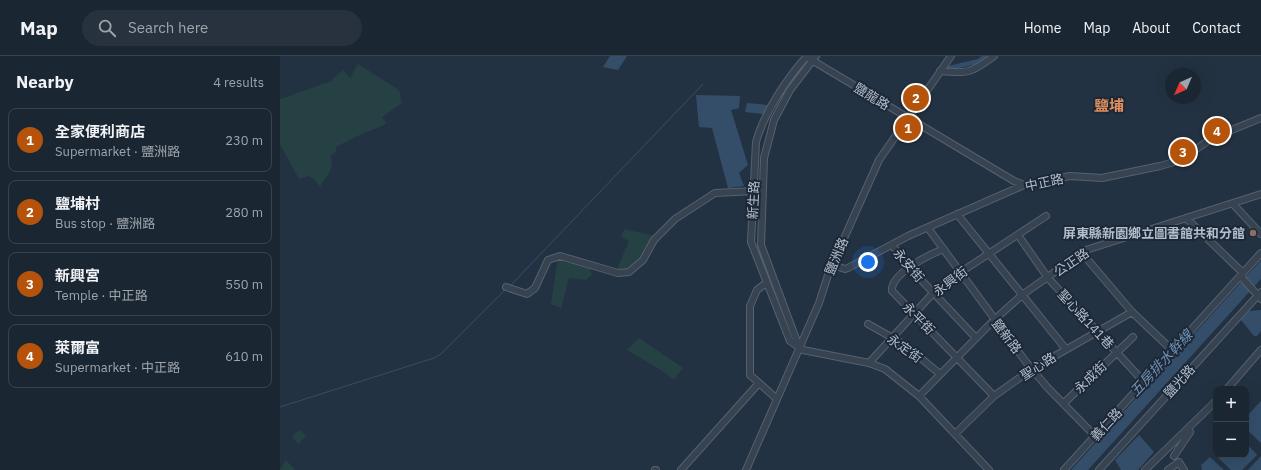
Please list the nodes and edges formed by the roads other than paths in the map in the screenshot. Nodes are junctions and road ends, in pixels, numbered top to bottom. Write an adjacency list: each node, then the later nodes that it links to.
1 (951, 56): 5 (street, 鹽洲路)
2 (994, 56): 5 (street)
3 (805, 57): 4 (street, 鹽龍路); 9 (street, 新生路)
4 (814, 58): 6 (street, 鹽龍路); 41 (street, 新生路)
5 (940, 71): 6 (street, 鹽洲路)
6 (907, 118): 8 (street, 鹽龍路); 23 (street, 鹽洲路)
7 (1261, 118): 8 (street, 中正路)
8 (1024, 185): 12 (street, 中正路)
9 (754, 190): 28 (street, 新生路); 29 (street)
10 (1261, 194): 11 (street, 公正路)
11 (1233, 204): 14 (street, 公正路); 16 (street)
12 (957, 214): 15 (street, 中正路); 20 (street)
13 (1046, 216): 17 (street, 永興街)
14 (1186, 218): 21 (street, 公正路); 26 (street)
15 (928, 228): 18 (street, 中正路); 19 (street, 鹽新路)
16 (1261, 234)
17 (1018, 235): 20 (street, 永興街); 27 (street, 聖心路141巷)
18 (892, 245): 23 (street, 中正路); 24 (street, 永安街)
19 (944, 249): 24 (street, 永平街); 25 (street, 鹽新路)
20 (989, 253): 25 (street, 永興街); 31 (street)
21 (1082, 253): 27 (street, 公正路); 33 (street)
22 (1261, 253): 26 (street, 義仁路)
23 (833, 265): 41 (street, 鹽洲路)
24 (909, 267): 30 (street, 永安街); 34 (street, 永平街)
25 (961, 272): 30 (street, 永興街); 35 (street, 鹽新路)
26 (1242, 272): 32 (street); 43 (street, 義仁路)
27 (1048, 278): 31 (street, 公正路); 37 (street, 聖心路141巷)
28 (766, 283): 41 (street, 新生路); 51 (street)
29 (506, 287)
30 (934, 292): 34 (street, 永興街); 40 (street, 永安街)
31 (1022, 295): 35 (street, 公正路); 42 (street)
32 (1259, 295): 66 (street, 鹽光路)
33 (1132, 312): 37 (street, 聖心路); 43 (street)
34 (915, 313): 39 (street, 永興街); 46 (street, 永平街)
35 (994, 320): 40 (street, 公正路); 48 (street, 鹽新路)
36 (868, 324): 39 (street, 永定街)
37 (1096, 331): 42 (street, 聖心路); 45 (street, 聖心路141巷)
38 (1133, 336): 45 (street, 永成街)
39 (892, 337): 47 (street, 永興街); 49 (street, 永定街)
40 (976, 338): 46 (street, 公正路)
41 (799, 347): 47 (street); 55 (street, 鹽洲路)
42 (1065, 348): 48 (street, 聖心路)
43 (1172, 350): 50 (street, 義仁路)
44 (1261, 350): 52 (street)
45 (1116, 352): 50 (street, 聖心路141巷); 56 (street, 永成街)
46 (957, 357): 49 (street, 公正路); 54 (street, 永平街)
47 (869, 363): 53 (street)
48 (1032, 369): 54 (street, 聖心路); 56 (street, 鹽新路)
49 (940, 374): 53 (street, 公正路)
50 (1144, 382): 60 (street, 義仁路)
51 (759, 383): 55 (street); 62 (street)
52 (1230, 386)
53 (919, 396): 59 (street)
54 (994, 396): 59 (street, 聖心路)
55 (777, 398): 63 (street, 鹽洲路)
56 (1064, 403): 60 (street, 鹽新路)
57 (1213, 404): 58 (street)
58 (1188, 429): 61 (street); 67 (street)
59 (954, 434): 64 (street)
60 (1095, 436): 65 (street, 義仁路)
61 (1174, 456)
62 (681, 470)
63 (746, 470)
64 (989, 470)
65 (1064, 470)
66 (1099, 470)
67 (1145, 470)
68 (1168, 470): 69 (street)
69 (1184, 470)

